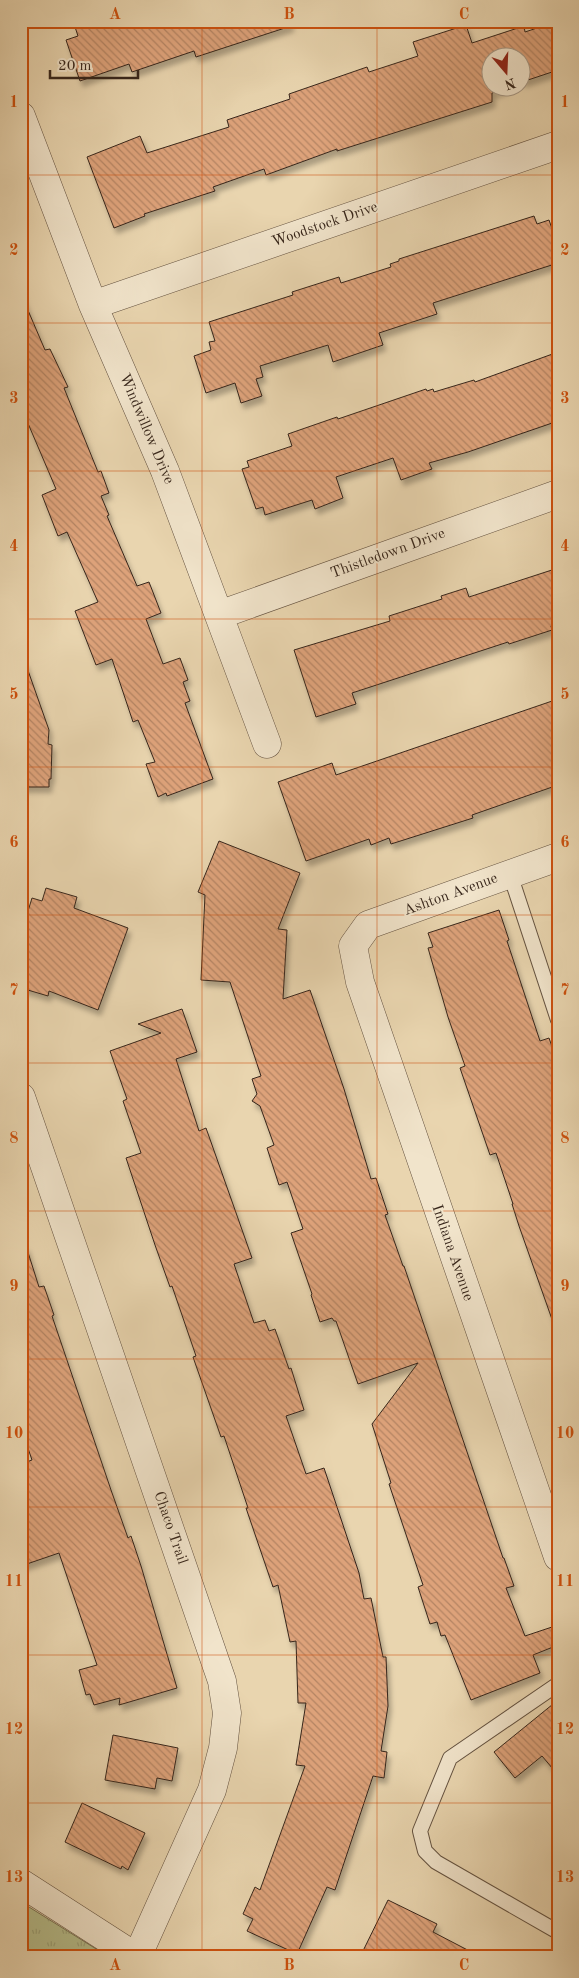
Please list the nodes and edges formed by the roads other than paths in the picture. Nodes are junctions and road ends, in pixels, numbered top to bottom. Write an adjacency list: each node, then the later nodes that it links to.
1 (21, 116): 3 (street, Windwillow Drive)
2 (558, 145): 3 (street, Woodstock Drive)
3 (93, 305): 5 (street, Windwillow Drive)
4 (558, 494): 5 (street, Thistledown Drive)
5 (219, 615): 6 (street, Windwillow Drive)
6 (267, 744)
7 (558, 857): 8 (street, Ashton Avenue)
8 (510, 874): 9 (street, Ashton Avenue); 10 (lane)
9 (353, 946): 12 (street, Indiana Avenue)
10 (558, 1020)
11 (21, 1097): 16 (street, Chaco Trail)
12 (558, 1557)
13 (558, 1684): 15 (lane)
14 (21, 1883): 16 (street)
15 (558, 1932)
16 (136, 1957)

